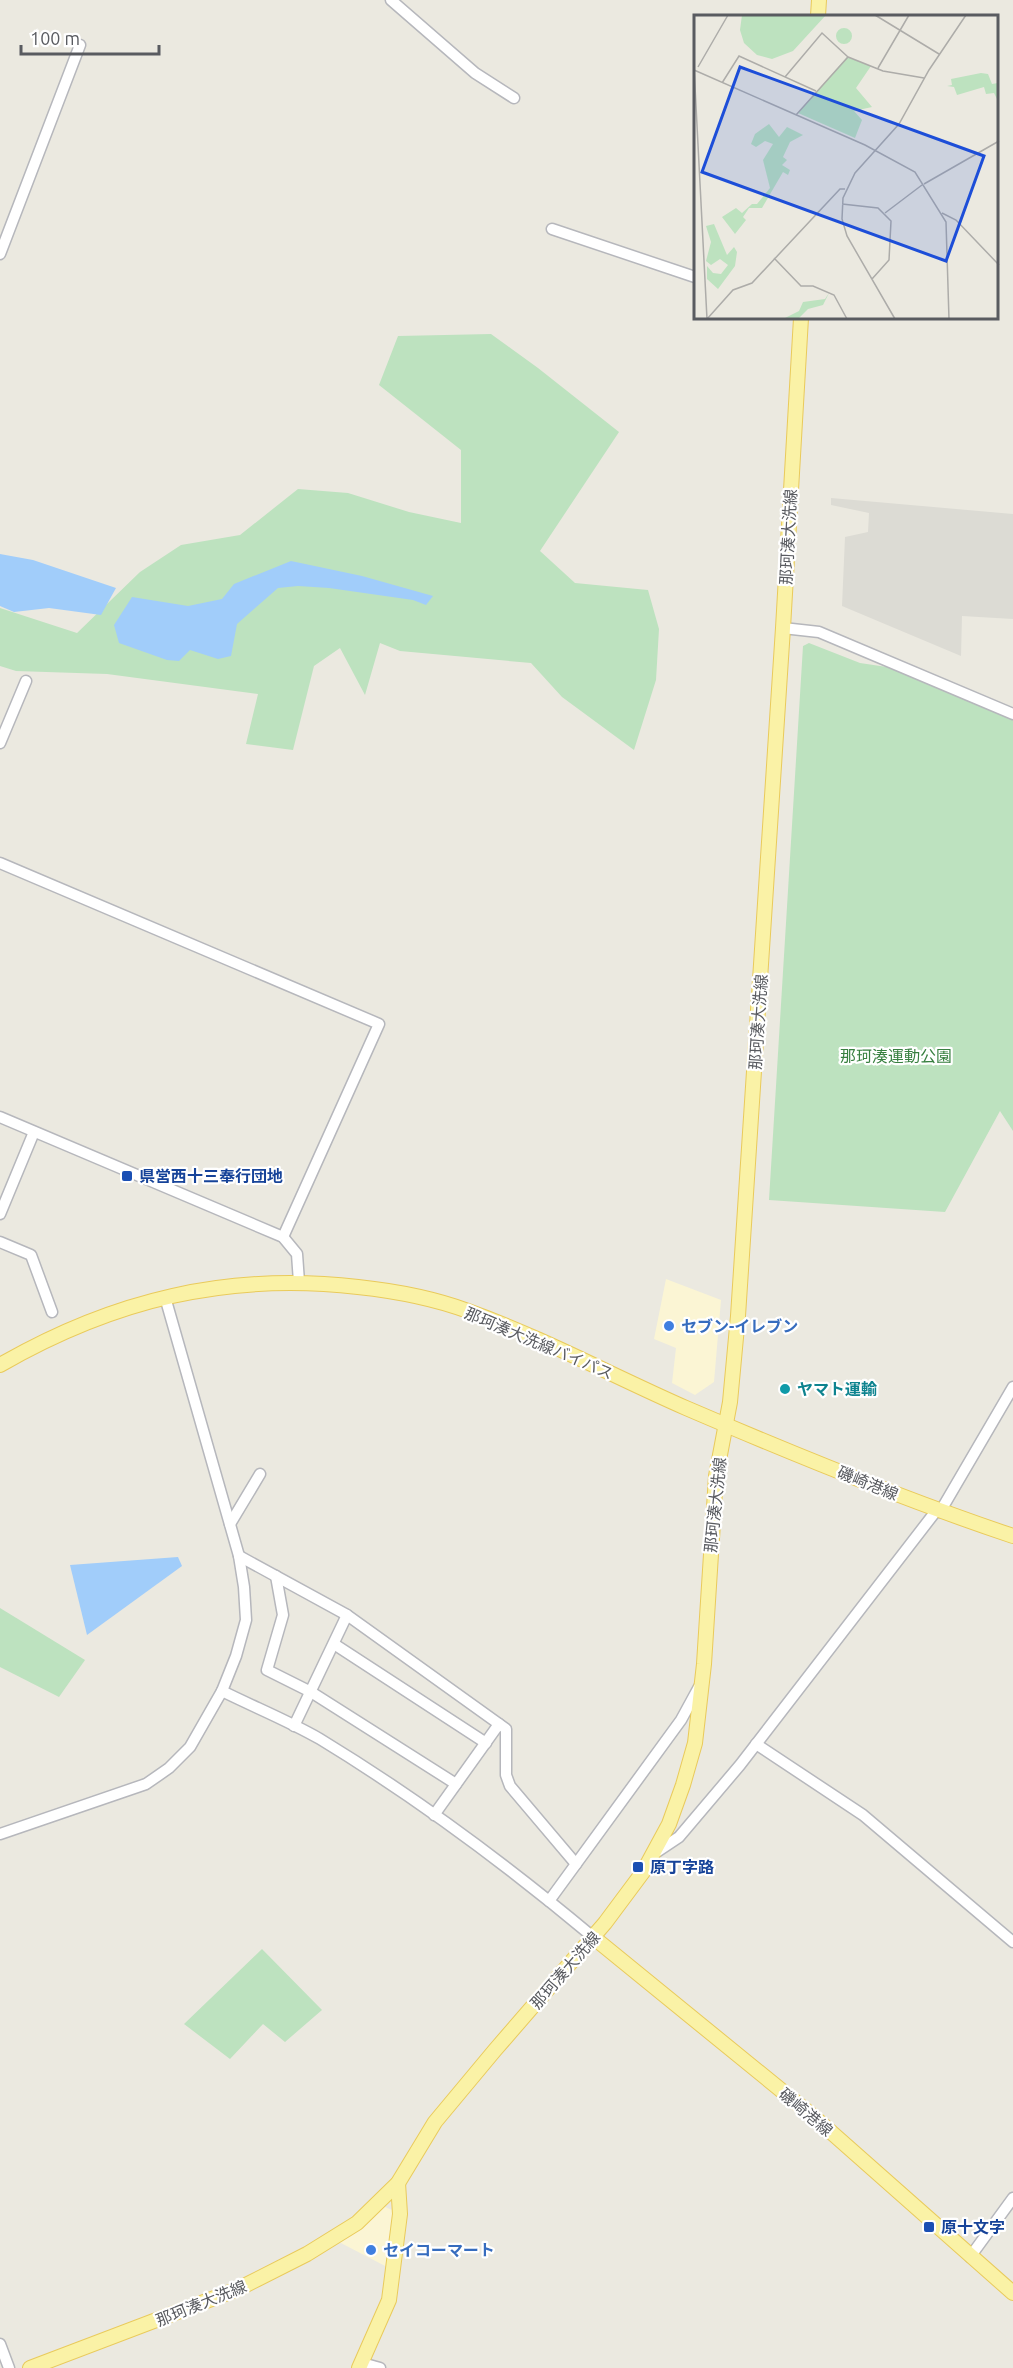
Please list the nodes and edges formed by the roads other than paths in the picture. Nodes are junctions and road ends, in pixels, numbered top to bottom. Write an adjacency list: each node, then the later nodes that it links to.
1 (391, 0): 5 (street)
2 (819, 0): 3 (main road)
3 (818, 15)
4 (80, 45): 7 (street)
5 (514, 98)
6 (552, 229): 8 (street)
7 (0, 254)
8 (694, 277)
9 (801, 320): 10 (main road, 那珂湊大洗線)
10 (783, 628): 12 (street); 25 (main road, 那珂湊大洗線)
11 (26, 681): 13 (street)
12 (1013, 714)
13 (0, 743)
14 (0, 863): 18 (street)
15 (0, 1117): 16 (street)
16 (34, 1132): 17 (street); 18 (street)
17 (0, 1214)
18 (283, 1237): 20 (street)
19 (0, 1242): 22 (street)
20 (299, 1282): 21 (main road, 那珂湊大洗線バイパス); 25 (main road, 那珂湊大洗線バイパス)
21 (165, 1297): 23 (main road, 那珂湊大洗線バイパス); 28 (street)
22 (52, 1312)
23 (0, 1365)
24 (1013, 1387): 27 (street)
25 (726, 1424): 27 (main road, 磯崎港線); 34 (main road, 那珂湊大洗線)
26 (260, 1474): 28 (street)
27 (938, 1511): 29 (main road, 磯崎港線); 40 (street)
28 (230, 1524): 30 (street)
29 (1013, 1536)
30 (239, 1556): 31 (street); 35 (street)
31 (276, 1576): 32 (street); 36 (street)
32 (347, 1615): 33 (street); 37 (street)
33 (334, 1644): 36 (street); 39 (street)
34 (702, 1682): 44 (main road, 那珂湊大洗線); 45 (street)
35 (222, 1691): 38 (street); 43 (street)
36 (311, 1692): 38 (street); 41 (street)
37 (500, 1724): 39 (street); 45 (street)
38 (294, 1726): 42 (street)
39 (486, 1743): 41 (street)
40 (756, 1744): 44 (street); 48 (street)
41 (456, 1784): 42 (street)
42 (434, 1815): 46 (street)
43 (0, 1834)
44 (655, 1853): 47 (main road, 那珂湊大洗線)
45 (576, 1864): 46 (street)
46 (549, 1900): 47 (street)
47 (593, 1937): 49 (main road, 那珂湊大洗線); 51 (main road, 磯崎港線)
48 (1013, 1942)
49 (398, 2183): 54 (main road); 56 (main road, 那珂湊大洗線)
50 (1013, 2198): 51 (street)
51 (970, 2257): 52 (main road, 磯崎港線)
52 (1013, 2293)
53 (0, 2344): 55 (street)
54 (361, 2365): 57 (street)
55 (9, 2368)
56 (30, 2368)
57 (380, 2368)

